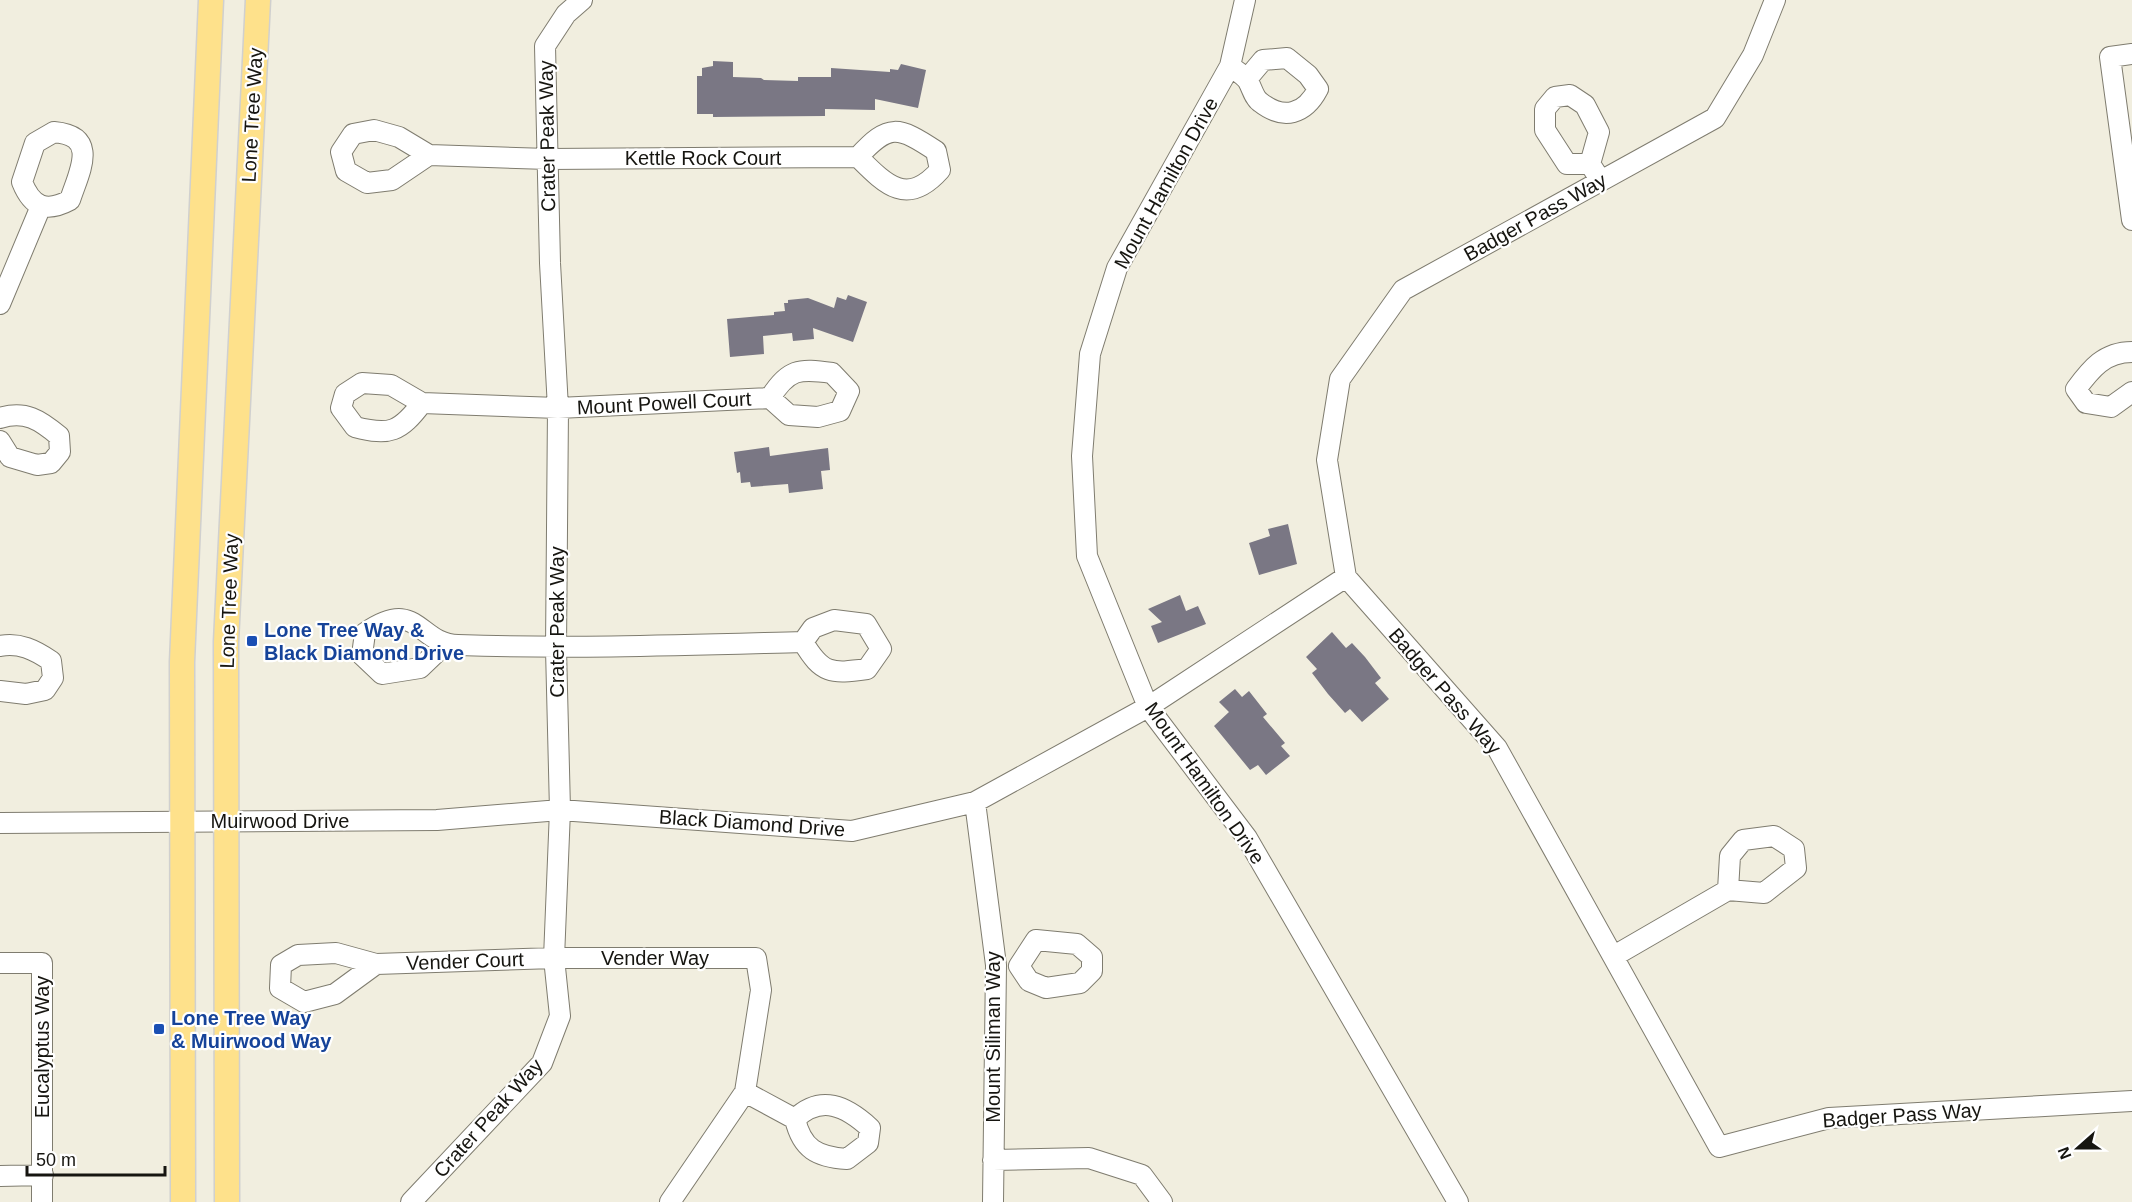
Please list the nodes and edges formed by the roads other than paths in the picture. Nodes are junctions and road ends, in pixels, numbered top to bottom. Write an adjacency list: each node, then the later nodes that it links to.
1 (211, 0): 33 (main road)
2 (258, 0): 34 (main road, Lone Tree Way)
3 (582, 0): 11 (street, Crater Peak Way)
4 (1245, 0): 7 (street, Mount Hamilton Drive)
5 (1775, 0): 13 (street, Badger Pass Way)
6 (2132, 54): 15 (street)
7 (1230, 66): 8 (street); 30 (street, Mount Hamilton Drive)
8 (1247, 79)
9 (429, 155): 11 (street, Kettle Rock Court)
10 (858, 157): 11 (street, Kettle Rock Court)
11 (548, 159): 21 (street, Crater Peak Way)
12 (1590, 164): 13 (street)
13 (1601, 181): 24 (street, Badger Pass Way)
14 (41, 206): 16 (street)
15 (2132, 220)
16 (0, 304)
17 (2132, 352): 18 (street)
18 (2132, 392)
19 (770, 398): 21 (street, Mount Powell Court)
20 (422, 404): 21 (street, Mount Powell Court)
21 (558, 408): 28 (street, Crater Peak Way)
22 (0, 418): 23 (street)
23 (0, 441)
24 (1346, 577): 30 (street, Black Diamond Drive); 37 (street, Badger Pass Way)
25 (803, 642): 28 (street)
26 (444, 645): 28 (street)
27 (0, 646): 29 (street)
28 (556, 649): 32 (street, Crater Peak Way)
29 (0, 691)
30 (1148, 706): 31 (street, Black Diamond Drive); 56 (street, Mount Hamilton Drive)
31 (975, 802): 32 (street, Black Diamond Drive); 41 (street, Mount Siliman Way)
32 (560, 810): 34 (street, Muirwood Drive); 38 (street, Crater Peak Way)
33 (183, 822): 34 (street, Muirwood Drive); 35 (street, Muirwood Drive); 50 (main road)
34 (227, 822): 51 (main road, Lone Tree Way)
35 (0, 823)
36 (1728, 890): 37 (street)
37 (1614, 956): 44 (street, Badger Pass Way)
38 (554, 958): 40 (street, Vender Court); 43 (street, Vender Way); 52 (street, Crater Peak Way)
39 (0, 963): 47 (street, Eucalyptus Way)
40 (376, 964)
41 (996, 965): 42 (street); 46 (street, Mount Siliman Way)
42 (1019, 966)
43 (745, 1092): 45 (street); 53 (street)
44 (2132, 1101)
45 (795, 1119)
46 (993, 1160): 54 (street, Mount Siliman Way); 55 (street)
47 (43, 1175): 48 (street); 49 (street, Eucalyptus Way)
48 (0, 1176)
49 (42, 1202)
50 (183, 1202)
51 (227, 1202)
52 (411, 1202)
53 (670, 1202)
54 (993, 1202)
55 (1162, 1202)
56 (1458, 1202)

